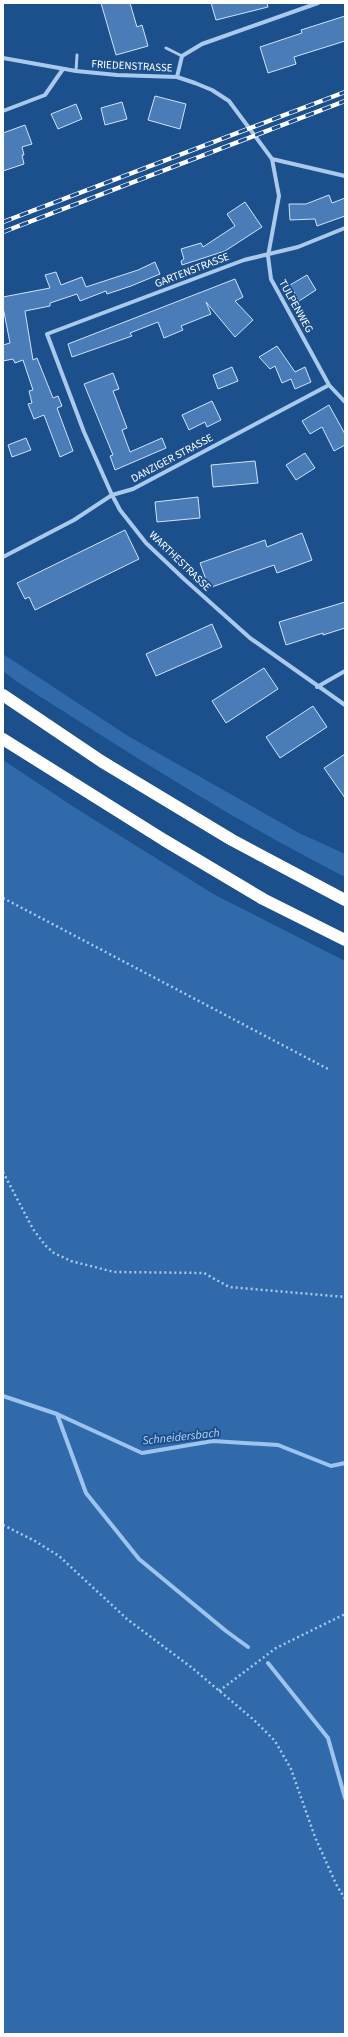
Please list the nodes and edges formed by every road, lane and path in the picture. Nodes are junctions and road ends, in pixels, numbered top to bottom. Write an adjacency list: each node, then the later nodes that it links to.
1 (318, 3): 4 (street)
2 (166, 48): 4 (lane)
3 (77, 55): 7 (lane)
4 (182, 56): 8 (street)
5 (3, 58): 6 (street, FRIEDENSTRASSE)
6 (63, 69): 7 (street, FRIEDENSTRASSE); 9 (street)
7 (76, 71): 8 (street, FRIEDENSTRASSE)
8 (178, 77): 10 (street, FRIEDENSTRASSE)
9 (3, 111)
10 (272, 159): 11 (street); 13 (street, TULPENWEG)
11 (345, 176)
12 (345, 228): 13 (street, GARTENSTRASSE)
13 (268, 256): 14 (street, GARTENSTRASSE); 15 (street, TULPENWEG)
14 (47, 334): 17 (street, WARTHESTRASSE)
15 (329, 385): 16 (street, TULPENWEG); 17 (street, DANZIGER STRASSE)
16 (345, 402)
17 (112, 495): 18 (street, DANZIGER STRASSE); 20 (street, WARTHESTRASSE)
18 (3, 557)
19 (345, 671): 20 (street)
20 (317, 687): 22 (street, WARTHESTRASSE)
21 (3, 695): 25 (highway)
22 (345, 705)
23 (3, 738): 26 (highway)
24 (3, 898): 27 (path)
25 (345, 900)
26 (345, 940)
27 (328, 1069)
28 (3, 1172): 29 (path)
29 (345, 1297)
30 (3, 1525): 32 (path)
31 (345, 1614): 32 (path)
32 (219, 1691): 33 (path)
33 (345, 1899)

